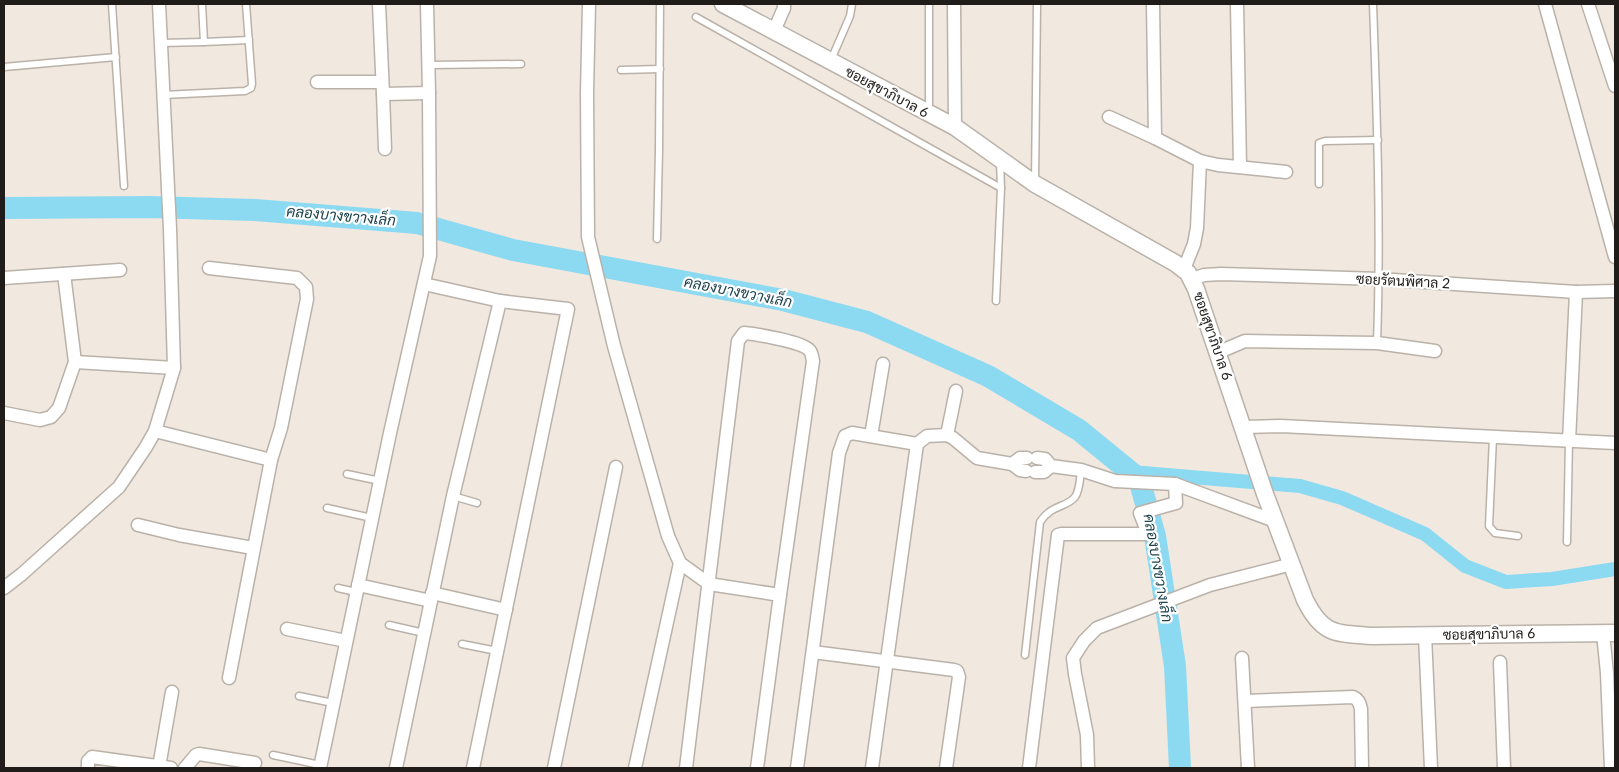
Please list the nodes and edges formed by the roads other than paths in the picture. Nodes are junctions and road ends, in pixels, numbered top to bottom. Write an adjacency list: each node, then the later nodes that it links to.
1 (112, 4): 26 (lane)
2 (159, 4): 25 (street)
3 (202, 4): 24 (lane)
4 (246, 4): 23 (lane)
5 (379, 4): 35 (street)
6 (427, 4): 29 (street)
7 (589, 4): 98 (street)
8 (660, 4): 31 (lane)
9 (723, 4): 20 (street, ซอยสุขาภิบาล 6)
10 (784, 4): 22 (street)
11 (852, 4): 27 (lane)
12 (929, 4): 38 (lane)
13 (954, 4): 40 (street)
14 (1037, 4): 48 (lane)
15 (1153, 4): 41 (street)
16 (1237, 4): 46 (street)
17 (1373, 4): 42 (lane)
18 (1545, 4): 53 (street)
19 (1588, 4): 33 (street)
20 (740, 8): 22 (street, ซอยสุขาภิบาล 6)
21 (696, 17): 51 (lane)
22 (774, 31): 27 (street, ซอยสุขาภิบาล 6)
23 (249, 40): 24 (lane); 37 (lane)
24 (204, 42): 25 (lane)
25 (161, 43): 37 (street)
26 (116, 57): 30 (lane); 50 (lane)
27 (830, 62): 38 (street, ซอยสุขาภิบาล 6)
28 (521, 64): 29 (lane)
29 (428, 65): 36 (street)
30 (4, 67)
31 (660, 69): 32 (lane); 52 (lane)
32 (621, 70)
33 (1614, 80)
34 (317, 82): 35 (street)
35 (383, 88): 36 (street); 43 (street)
36 (429, 93): 60 (street)
37 (163, 95): 70 (street)
38 (929, 114): 40 (street, ซอยสุขาภิบาล 6)
39 (1109, 118): 41 (street)
40 (955, 127): 44 (street, ซอยสุขาภิบาล 6)
41 (1155, 138): 45 (street)
42 (1378, 140): 49 (lane); 59 (lane)
43 (385, 149)
44 (1000, 158): 48 (street, ซอยสุขาภิบาล 6); 51 (lane)
45 (1200, 161): 46 (street); 57 (street)
46 (1240, 167): 47 (street)
47 (1286, 172)
48 (1035, 184): 57 (street, ซอยสุขาภิบาล 6)
49 (1319, 184)
50 (124, 186)
51 (1001, 188): 64 (lane)
52 (657, 239)
53 (1615, 257)
54 (209, 268): 81 (street)
55 (120, 270): 56 (street)
56 (64, 274): 58 (street); 68 (street)
57 (1188, 274): 59 (street, ซอยรัตนพิศาล 2); 67 (street, ซอยสุขาภิบาล 6)
58 (4, 278)
59 (1379, 279): 61 (street, ซอยรัตนพิศาล 2); 65 (lane)
60 (424, 284): 63 (street); 87 (street)
61 (1576, 292): 62 (street, ซอยรัตนพิศาล 2); 78 (street)
62 (1615, 292)
63 (500, 301): 89 (street); 106 (street)
64 (996, 301)
65 (1377, 343): 66 (street); 67 (street)
66 (1435, 351)
67 (1219, 352): 73 (street, ซอยสุขาภิบาล 6)
68 (75, 362): 70 (street); 72 (street)
69 (883, 364): 76 (street)
70 (174, 368): 74 (street)
71 (956, 391): 75 (street)
72 (4, 413)
73 (1244, 427): 77 (street); 92 (street, ซอยสุขาภิบาล 6)
74 (155, 431): 81 (street); 101 (street)
75 (948, 435): 80 (street); 82 (street)
76 (871, 436): 80 (street); 115 (street)
77 (1493, 437): 78 (street); 95 (lane)
78 (1568, 441): 79 (street); 96 (lane)
79 (1615, 443)
80 (917, 444): 118 (street)
81 (271, 460): 97 (street)
82 (1012, 464): 83 (street); 83 (street)
83 (1051, 466): 85 (street)
84 (616, 467): 134 (street)
85 (1081, 470): 88 (street); 116 (lane)
86 (347, 474): 87 (lane)
87 (380, 481): 93 (street)
88 (1174, 484): 92 (street); 141 (street)
89 (453, 496): 90 (lane); 105 (street)
90 (477, 503)
91 (327, 508): 93 (lane)
92 (1274, 516): 99 (street, ซอยสุขาภิบาล 6)
93 (372, 518): 103 (street)
94 (138, 525): 97 (street)
95 (1518, 536)
96 (1567, 542)
97 (253, 548): 121 (street)
98 (680, 563): 100 (street); 135 (street)
99 (1292, 564): 111 (street, ซอยสุขาภิบาล 6); 142 (street)
100 (709, 584): 104 (street); 104 (street); 136 (street)
101 (4, 588)
102 (338, 588): 103 (lane)
103 (357, 588): 105 (street); 112 (street)
104 (780, 595): 137 (street)
105 (432, 597): 106 (street); 109 (street)
106 (506, 610): 114 (street)
107 (389, 625): 109 (lane)
108 (287, 629): 112 (street)
109 (424, 633): 132 (street)
110 (1609, 633): 111 (street, ซอยสุขาภิบาล 6); 120 (street)
111 (1425, 635): 145 (street)
112 (346, 642): 125 (street)
113 (462, 644): 114 (lane)
114 (497, 651): 133 (street)
115 (813, 652): 118 (street); 138 (street)
116 (1025, 655)
117 (1242, 658): 124 (street)
118 (887, 662): 139 (street); 140 (street)
119 (1500, 662): 146 (street)
120 (1611, 673): 147 (street)
121 (230, 678)
122 (172, 692): 128 (street)
123 (299, 696): 125 (lane)
124 (1245, 700): 143 (street); 144 (street)
125 (333, 703): 129 (street)
126 (273, 755): 129 (lane)
127 (255, 763): 131 (street)
128 (165, 767): 130 (street)
129 (320, 767)
130 (88, 768)
131 (184, 768)
132 (396, 768)
133 (473, 768)
134 (554, 768)
135 (635, 768)
136 (686, 768)
137 (757, 768)
138 (797, 768)
139 (872, 768)
140 (946, 768)
141 (1029, 768)
142 (1088, 768)
143 (1248, 768)
144 (1362, 768)
145 (1431, 768)
146 (1504, 768)
147 (1611, 768)

